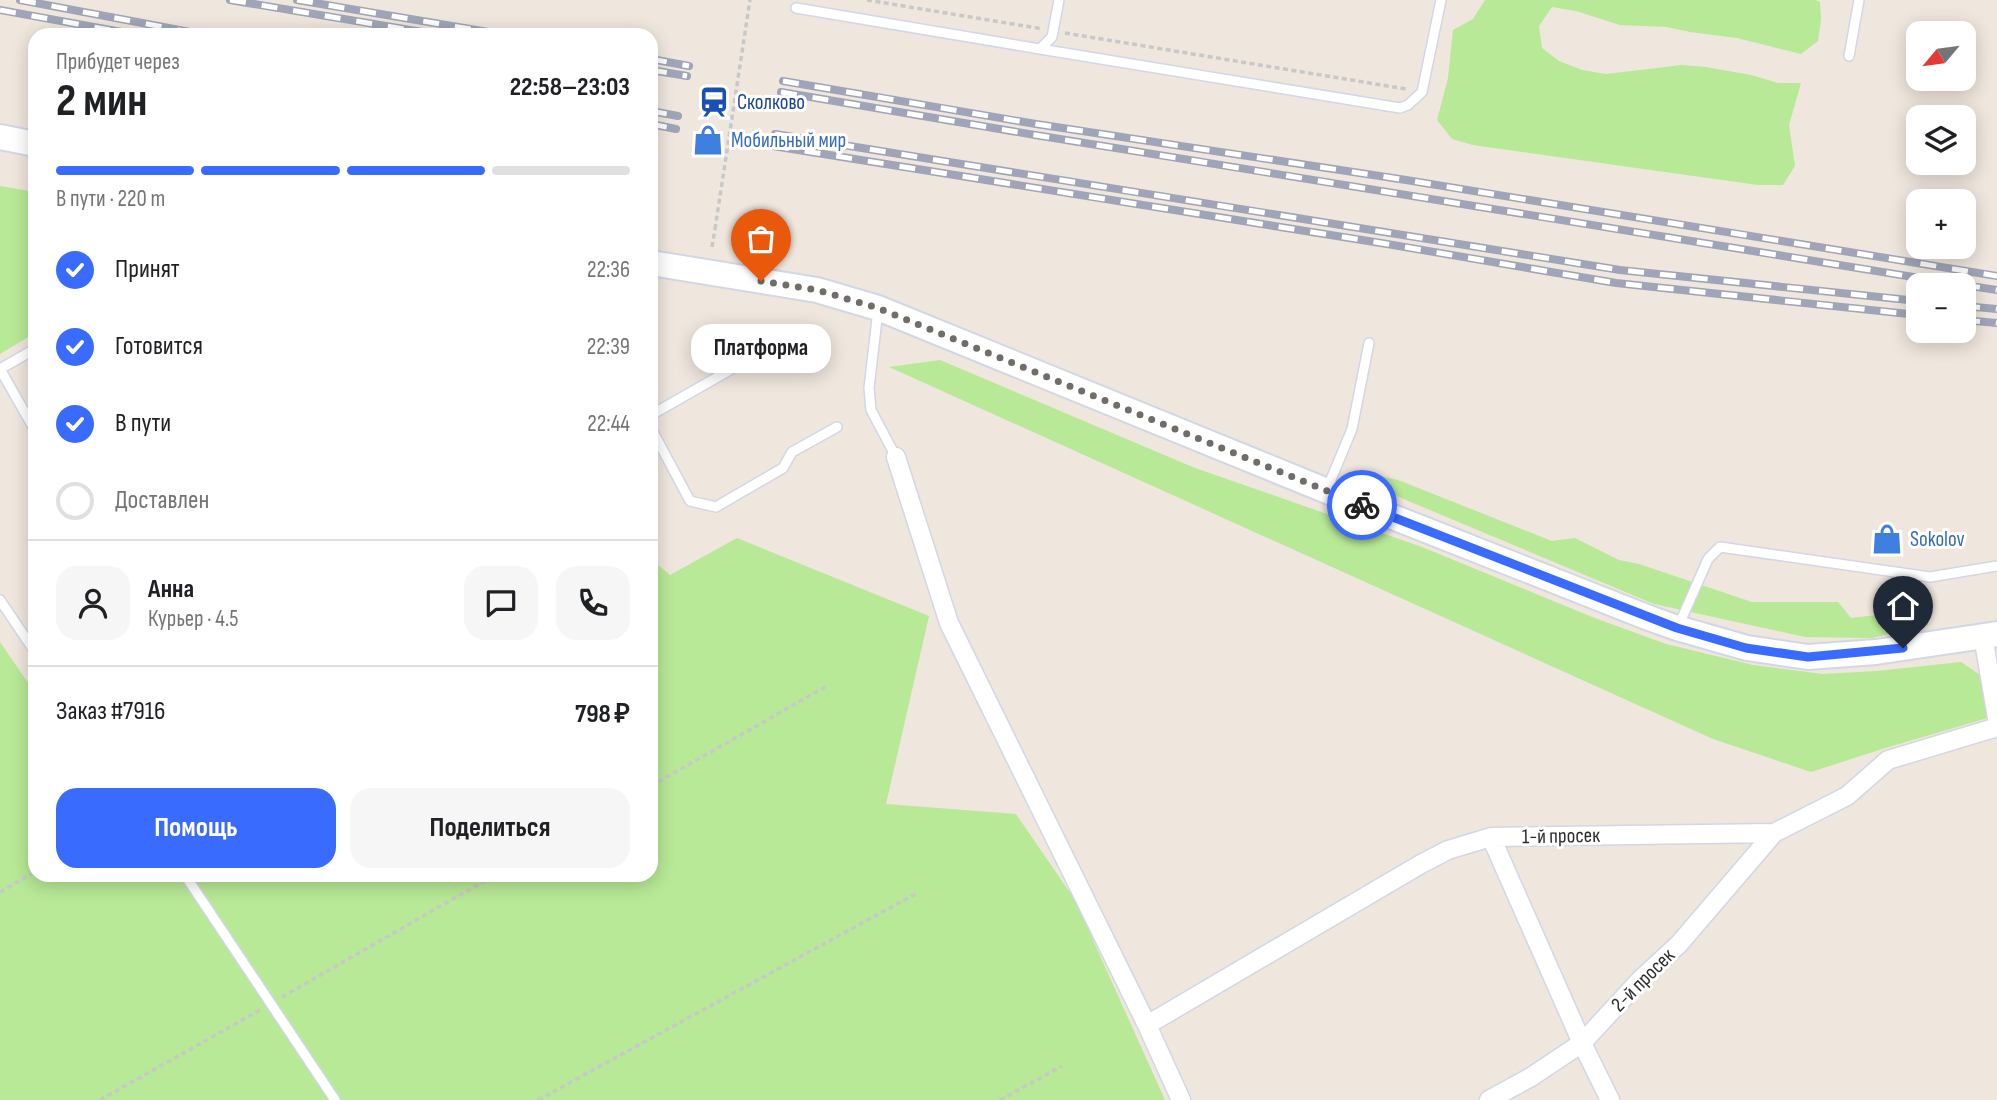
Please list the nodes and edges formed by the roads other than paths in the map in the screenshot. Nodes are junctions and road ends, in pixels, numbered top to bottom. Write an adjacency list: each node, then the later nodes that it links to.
1 (1059, 0): 5 (lane)
2 (1441, 0): 5 (lane)
3 (1859, 0): 6 (lane)
4 (796, 8): 5 (lane)
5 (1040, 49)
6 (1849, 56)
7 (0, 137): 8 (street)
8 (28, 143)
9 (658, 264): 10 (street)
10 (878, 308): 19 (lane); 20 (street)
11 (779, 342): 15 (lane)
12 (1369, 343): 20 (lane)
13 (28, 353): 14 (lane)
14 (0, 369): 16 (lane)
15 (658, 411)
16 (28, 418)
17 (837, 427): 18 (lane)
18 (658, 441)
19 (896, 457): 31 (street)
20 (1327, 491): 23 (street)
21 (1997, 566): 23 (lane)
22 (0, 600): 25 (lane)
23 (1677, 628): 24 (street)
24 (1990, 635): 26 (street)
25 (28, 642)
26 (1997, 718)
27 (1997, 727): 28 (street, 1-й просек)
28 (1774, 833): 29 (street, 1-й просек); 32 (street, 2-й просек)
29 (1491, 837): 31 (street, 1-й просек); 32 (street)
30 (190, 882): 33 (lane)
31 (1147, 1025): 34 (street)
32 (1582, 1043): 35 (street, 2-й просек); 36 (street)
33 (335, 1100)
34 (1181, 1100)
35 (1489, 1100)
36 (1610, 1100)

